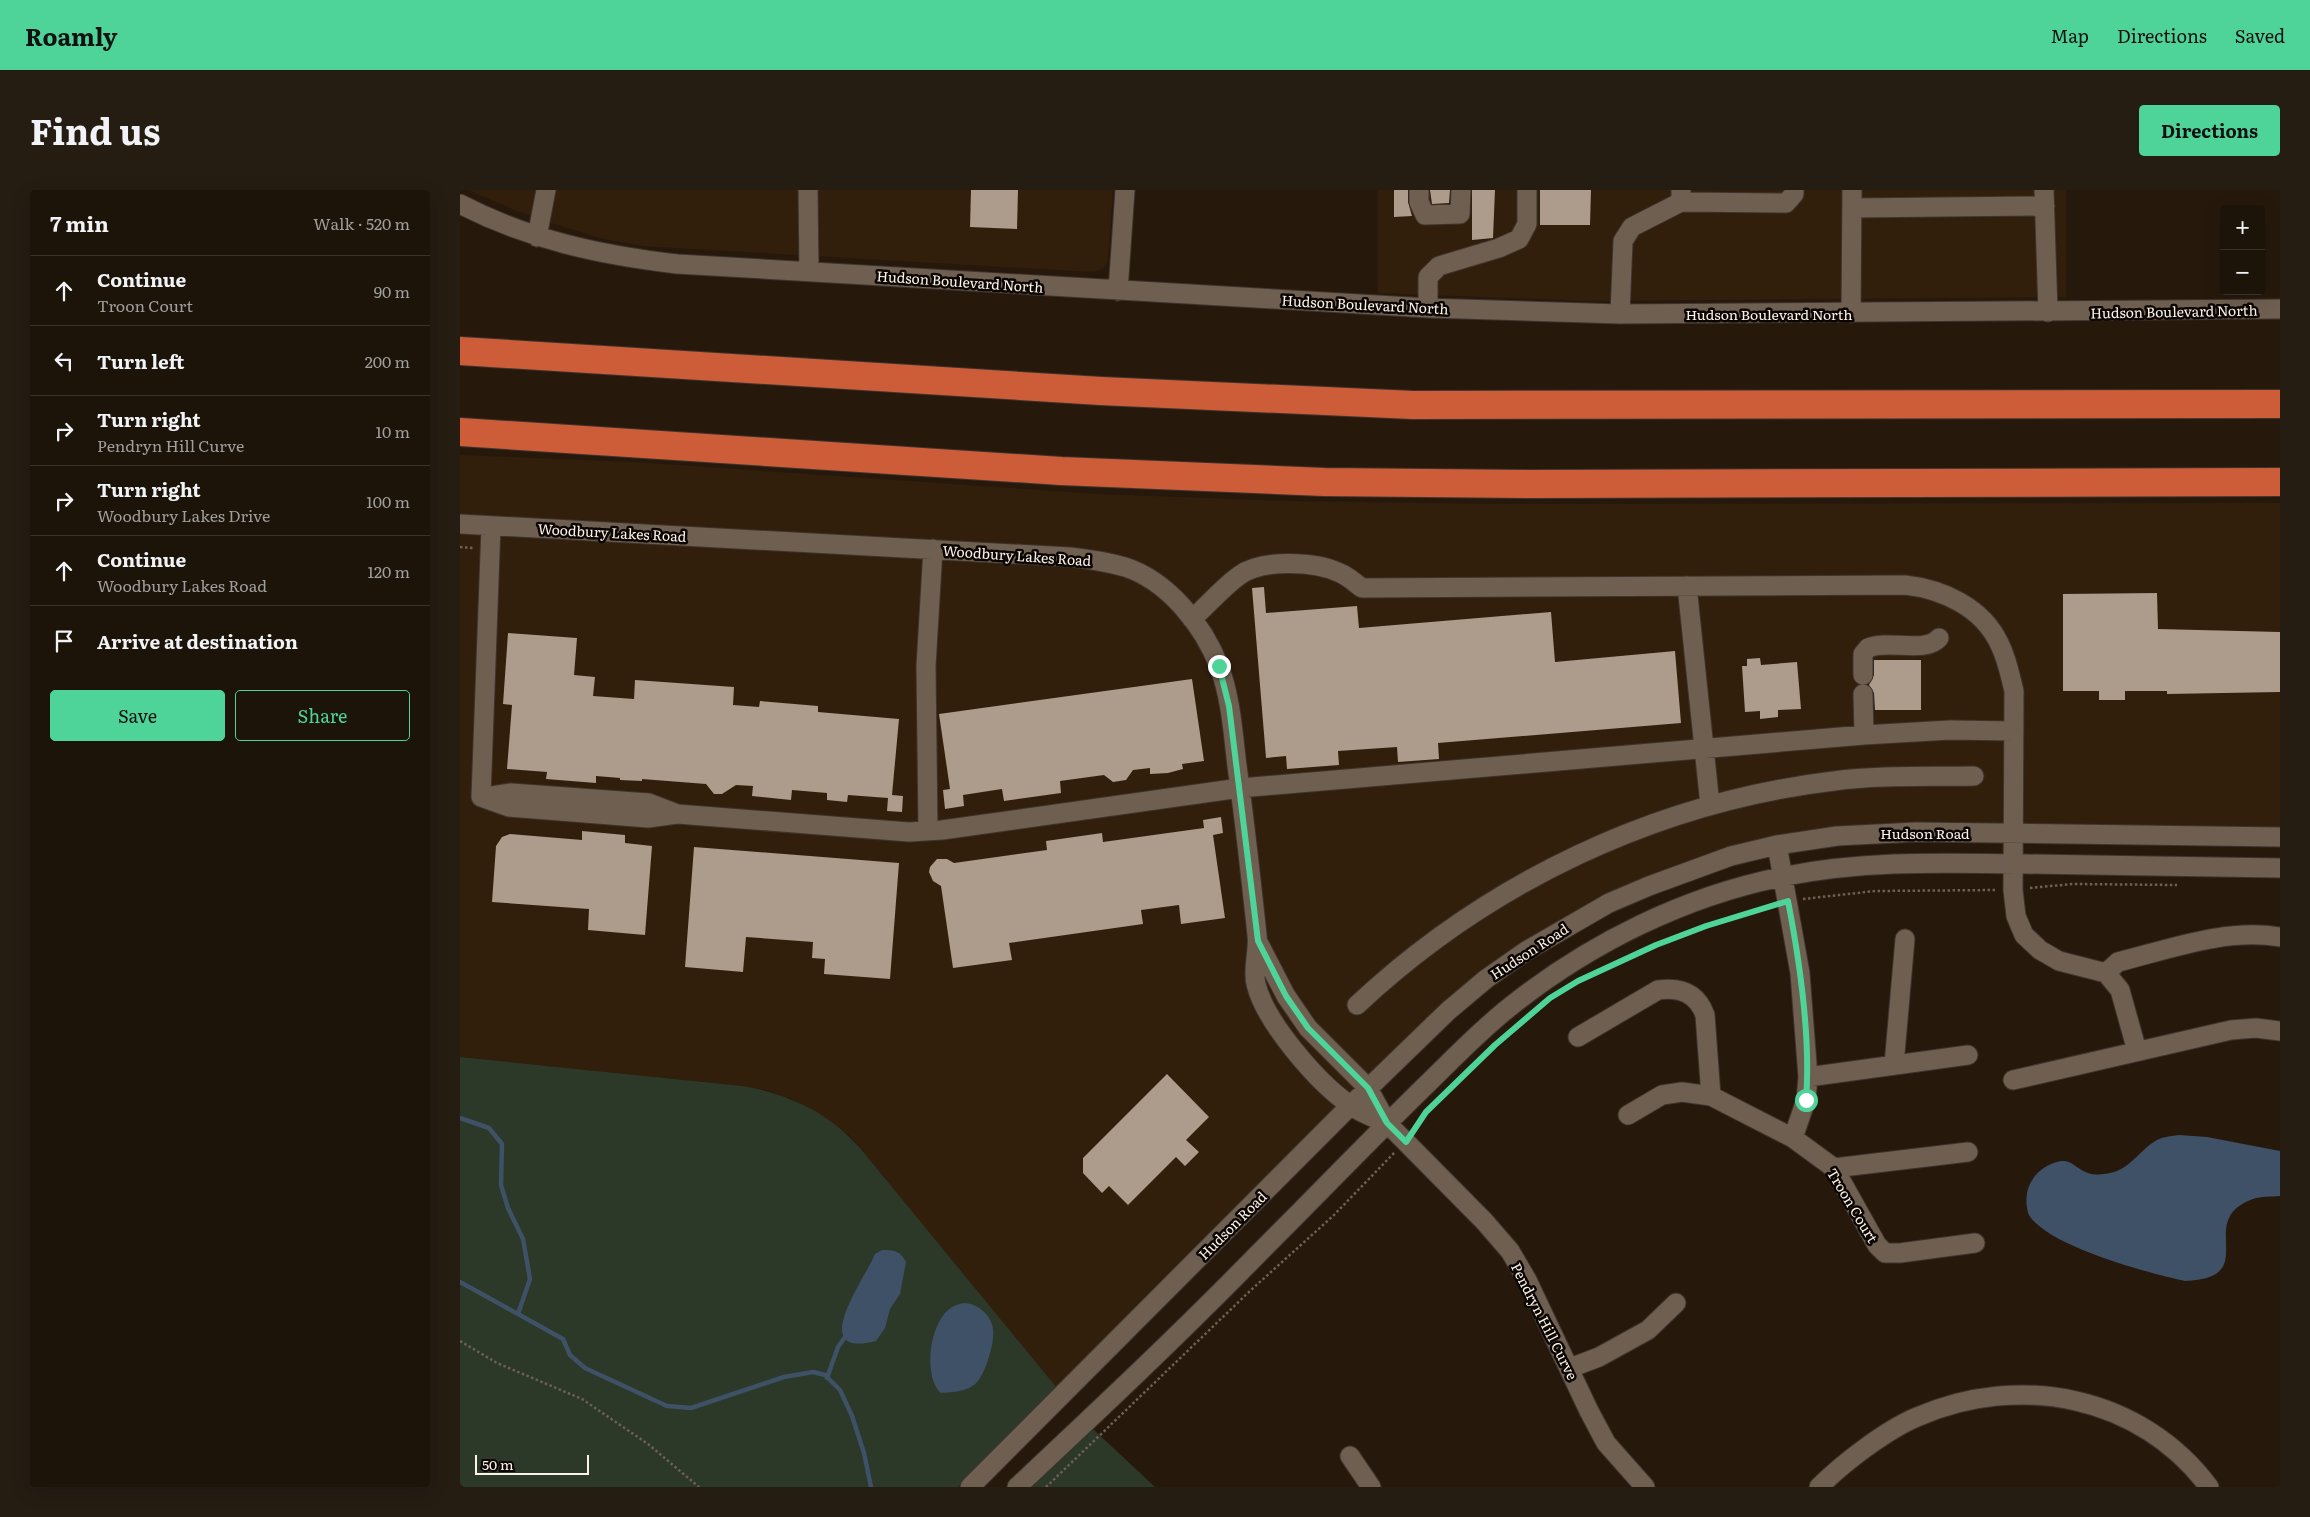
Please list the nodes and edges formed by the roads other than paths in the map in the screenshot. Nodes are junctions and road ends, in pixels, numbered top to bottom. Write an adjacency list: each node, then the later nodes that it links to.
1 (546, 190): 12 (street)
2 (808, 190): 13 (street)
3 (1125, 190): 14 (street)
4 (1419, 190): 5 (street)
5 (1461, 190)
6 (1527, 190): 15 (street)
7 (1794, 190): 8 (street)
8 (1681, 196): 19 (street)
9 (2045, 198): 10 (street); 17 (street)
10 (1852, 199): 18 (street)
11 (460, 204): 12 (street, Hudson Boulevard North)
12 (537, 237): 13 (street, Hudson Boulevard North)
13 (809, 271): 14 (street, Hudson Boulevard North)
14 (1118, 291): 15 (street, Hudson Boulevard North)
15 (1428, 308): 19 (street, Hudson Boulevard North)
16 (2280, 309): 17 (street, Hudson Boulevard North)
17 (2048, 312): 18 (street, Hudson Boulevard North)
18 (1852, 313): 19 (street, Hudson Boulevard North)
19 (1620, 314)
20 (460, 350): 21 (highway)
21 (2280, 404)
22 (460, 432): 23 (highway)
23 (2280, 482)
24 (460, 524): 25 (street, Woodbury Lakes Road)
25 (491, 526): 26 (street, Woodbury Lakes Road); 38 (street)
26 (933, 550): 28 (street, Woodbury Lakes Road); 38 (street)
27 (1687, 586): 28 (street); 32 (street); 34 (street)
28 (1192, 619): 36 (street, Woodbury Lakes Road)
29 (1940, 638): 30 (street)
30 (1863, 675)
31 (1863, 694): 33 (street)
32 (2014, 731): 33 (street); 39 (street)
33 (1864, 735): 34 (street)
34 (1704, 747): 36 (street); 37 (street)
35 (1974, 776): 37 (street)
36 (1240, 788): 38 (street); 47 (street, Woodbury Lakes Road)
37 (1710, 805): 49 (street)
38 (928, 831)
39 (2014, 834): 40 (street, Hudson Road); 41 (street, Hudson Road); 42 (street)
40 (2280, 837)
41 (1777, 845): 44 (street); 57 (street, Hudson Road)
42 (2013, 864): 43 (street, Hudson Road); 44 (street, Hudson Road); 48 (street)
43 (2280, 868)
44 (1782, 876): 55 (street); 61 (street, Hudson Road)
45 (2280, 937): 48 (street)
46 (1905, 939): 54 (street)
47 (1258, 941): 57 (street); 59 (street, Woodbury Lakes Road)
48 (2106, 973): 52 (street)
49 (1356, 1005)
50 (2280, 1031): 52 (street)
51 (1578, 1037): 58 (street)
52 (2137, 1051): 56 (street)
53 (1968, 1055): 54 (street)
54 (1894, 1065): 55 (street)
55 (1808, 1077): 62 (street)
56 (2013, 1080)
57 (1368, 1088): 59 (street, Hudson Road); 61 (street)
58 (1711, 1096): 60 (street, Troon Court); 62 (street, Troon Court)
59 (1350, 1106): 61 (street, Woodbury Lakes Road); 69 (street, Hudson Road)
60 (1628, 1115)
61 (1387, 1123): 67 (street, Pendryn Hill Curve); 70 (street, Hudson Road)
62 (1793, 1138): 64 (street, Troon Court)
63 (1968, 1152): 64 (street)
64 (1834, 1168): 65 (street, Troon Court)
65 (1975, 1243)
66 (1676, 1304): 67 (street)
67 (1570, 1368): 72 (street, Pendryn Hill Curve)
68 (1350, 1456): 71 (street)
69 (970, 1487)
70 (1016, 1487)
71 (1372, 1487)
72 (1645, 1487)
73 (1819, 1487): 74 (street)
74 (2210, 1487)

